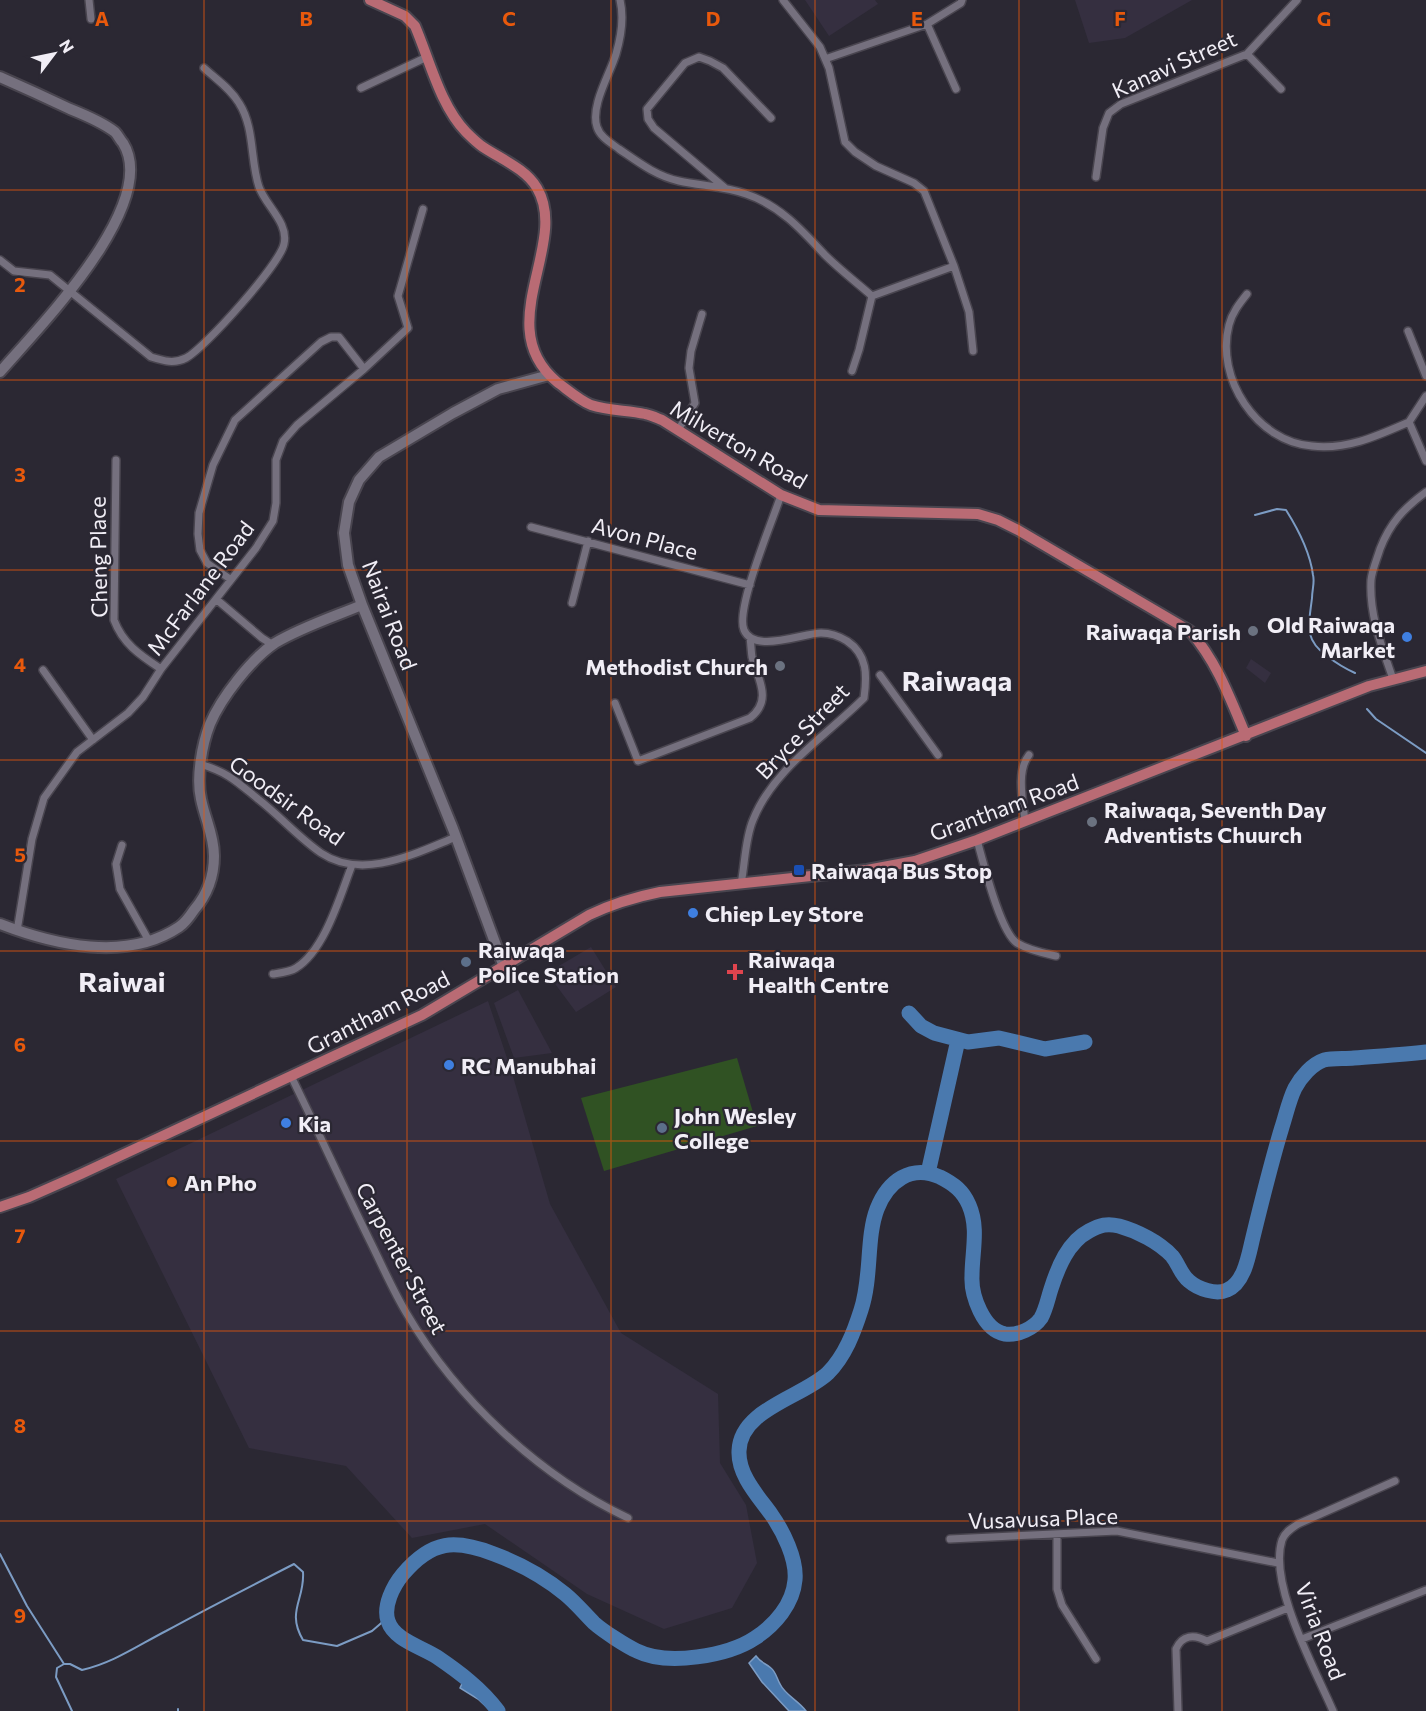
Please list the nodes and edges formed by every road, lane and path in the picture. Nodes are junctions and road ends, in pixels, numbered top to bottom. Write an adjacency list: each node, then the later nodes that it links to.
1 (89, 0): 7 (street)
2 (370, 0): 10 (main road, Milverton Road)
3 (620, 0): 19 (street)
4 (783, 0): 11 (street)
5 (962, 0): 8 (street)
6 (1297, 0): 9 (street, Kanavi Street)
7 (91, 19)
8 (927, 24): 11 (street); 15 (street)
9 (1247, 54): 16 (street); 18 (street, Kanavi Street)
10 (428, 57): 14 (street); 32 (main road, Milverton Road)
11 (825, 58): 22 (street)
12 (204, 68): 23 (street)
13 (0, 77): 23 (street)
14 (361, 88)
15 (956, 88)
16 (1281, 89)
17 (771, 118): 19 (street)
18 (1096, 177)
19 (725, 188): 25 (street)
20 (423, 209): 29 (street, McFarlane Road)
21 (0, 260): 23 (street)
22 (954, 266): 25 (street); 28 (street)
23 (69, 291): 31 (street)
24 (1247, 294): 35 (street)
25 (872, 296): 30 (street)
26 (702, 314): 36 (street)
27 (1408, 331): 33 (street)
28 (973, 351)
29 (364, 369): 43 (street, McFarlane Road); 43 (street)
30 (852, 371)
31 (0, 372)
32 (549, 375): 36 (main road, Milverton Road); 47 (street, Nairai Road)
33 (1426, 376)
34 (1426, 396): 35 (street)
35 (1408, 422): 38 (street)
36 (678, 430): 40 (main road, Milverton Road)
37 (116, 460): 50 (street, Cheng Place)
38 (1426, 461)
39 (1426, 492): 54 (street)
40 (781, 495): 44 (street); 56 (main road, Milverton Road)
41 (531, 527): 42 (street, Avon Place)
42 (588, 541): 44 (street, Avon Place); 46 (street)
43 (230, 579): 45 (street, McFarlane Road)
44 (750, 585): 48 (street)
45 (216, 598): 49 (street); 50 (street, McFarlane Road)
46 (572, 603)
47 (362, 605): 49 (street); 62 (street, Nairai Road)
48 (750, 638): 55 (street); 66 (street, Bryce Street)
49 (273, 645): 60 (street)
50 (161, 669): 57 (street, McFarlane Road)
51 (43, 670): 57 (street)
52 (1426, 671): 54 (main road, Grantham Road)
53 (880, 675): 58 (street)
54 (1393, 679): 56 (main road, Grantham Road)
55 (615, 703)
56 (1246, 736): 61 (main road, Grantham Road)
57 (93, 740): 68 (street, McFarlane Road)
58 (938, 755)
59 (1029, 755): 61 (street)
60 (200, 764): 65 (street, Goodsir Road); 69 (street)
61 (1025, 821): 63 (main road, Grantham Road)
62 (456, 837): 65 (street, Goodsir Road); 71 (street, Nairai Road)
63 (977, 840): 66 (main road, Grantham Road); 70 (street)
64 (122, 845): 69 (street)
65 (352, 865): 72 (street)
66 (741, 884): 71 (main road, Grantham Road)
67 (0, 924): 68 (street)
68 (17, 931): 69 (street)
69 (149, 941)
70 (1056, 956)
71 (504, 967): 73 (main road, Grantham Road)
72 (273, 974)
73 (291, 1076): 74 (main road, Grantham Road); 76 (street, Carpenter Street)
74 (0, 1207)
75 (1395, 1480): 79 (street)
76 (628, 1518)
77 (1057, 1534): 78 (street, Vusavusa Place); 79 (street, Vusavusa Place); 83 (street)
78 (950, 1539)
79 (1278, 1563): 81 (street, Viria Road)
80 (1426, 1590): 82 (street)
81 (1288, 1608): 82 (street, Viria Road); 84 (street)
82 (1302, 1639): 85 (street, Viria Road)
83 (1096, 1659)
84 (1179, 1711)
85 (1333, 1711)

